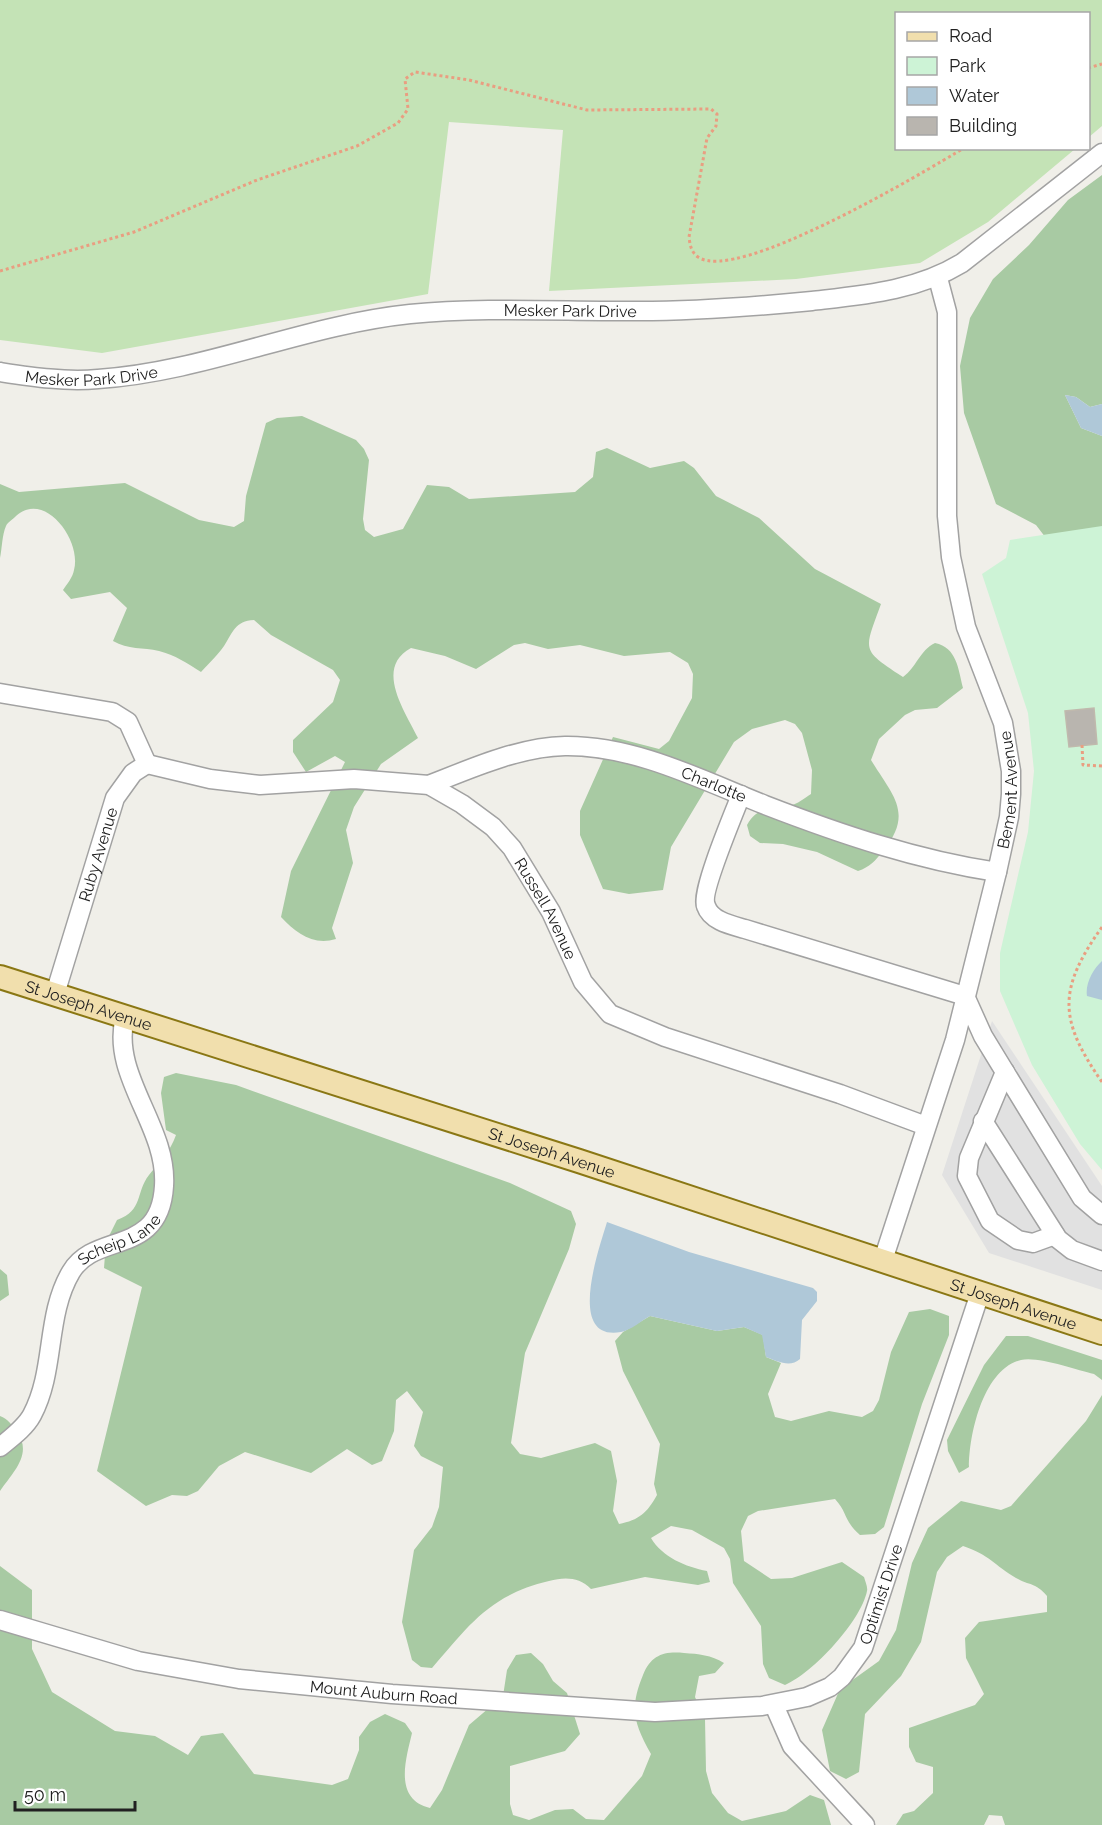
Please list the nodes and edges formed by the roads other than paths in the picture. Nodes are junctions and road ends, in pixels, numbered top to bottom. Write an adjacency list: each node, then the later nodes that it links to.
1 (1102, 153): 2 (street, Mesker Park Drive)
2 (938, 278): 3 (street, Mesker Park Drive); 8 (street, Bement Avenue)
3 (0, 372)
4 (0, 693): 5 (street)
5 (147, 764): 6 (street, Russell Avenue); 10 (street, Ruby Avenue)
6 (429, 785): 7 (street, Charlotte); 15 (street, Russell Avenue)
7 (741, 795): 8 (street, Charlotte); 11 (street)
8 (997, 872): 11 (street, Bement Avenue)
9 (0, 977): 10 (main road, St Joseph Avenue)
10 (55, 994): 12 (main road, St Joseph Avenue)
11 (965, 996): 13 (street); 15 (street, Bement Avenue)
12 (125, 1017): 18 (main road, St Joseph Avenue); 22 (street, Scheip Lane)
13 (1005, 1072): 14 (street); 16 (street)
14 (984, 1121): 17 (street); 17 (street)
15 (926, 1126): 18 (street, Bement Avenue)
16 (1102, 1215)
17 (1055, 1235): 19 (street)
18 (883, 1260): 20 (main road, St Joseph Avenue)
19 (1102, 1261)
20 (980, 1293): 21 (main road, St Joseph Avenue); 24 (street, Optimist Drive)
21 (1102, 1333)
22 (0, 1447)
23 (0, 1620): 24 (street, Mount Auburn Road)
24 (774, 1705): 25 (street)
25 (865, 1825)

